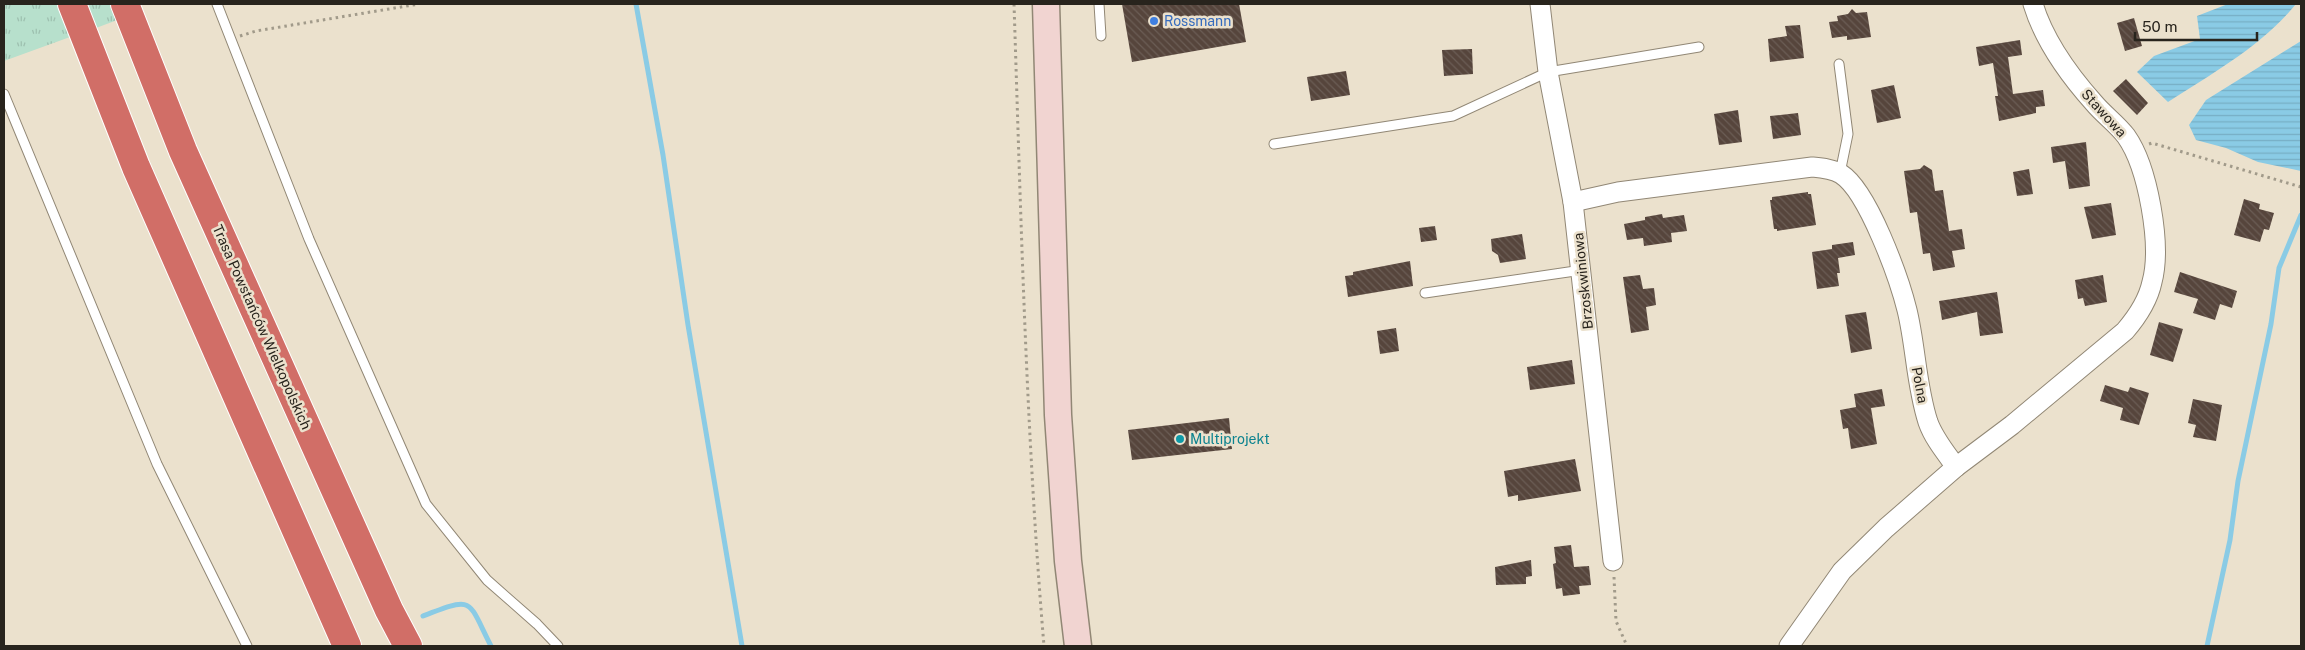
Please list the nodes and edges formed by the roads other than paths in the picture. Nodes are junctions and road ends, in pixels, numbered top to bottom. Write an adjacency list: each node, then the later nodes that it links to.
1 (72, 4): 21 (highway)
2 (125, 4): 22 (highway, Trasa Powstańców Wielkopolskich)
3 (217, 4): 23 (lane)
4 (1046, 4): 24 (main road)
5 (1099, 4): 8 (lane)
6 (1540, 4): 11 (street, Brzoskwiniowa)
7 (2033, 4): 18 (street, Stawowa)
8 (1101, 36)
9 (1699, 47): 11 (lane)
10 (1839, 64): 14 (lane)
11 (1548, 72): 13 (lane); 15 (street, Brzoskwiniowa)
12 (4, 94): 20 (lane)
13 (1274, 144)
14 (1840, 173): 15 (street); 18 (street, Polna)
15 (1573, 202): 16 (street, Brzoskwiniowa)
16 (1582, 270): 17 (lane); 19 (street, Brzoskwiniowa)
17 (1425, 293)
18 (1956, 467): 25 (street)
19 (1612, 561)
20 (247, 646)
21 (347, 646)
22 (408, 646)
23 (558, 646)
24 (1078, 646)
25 (1788, 646)

